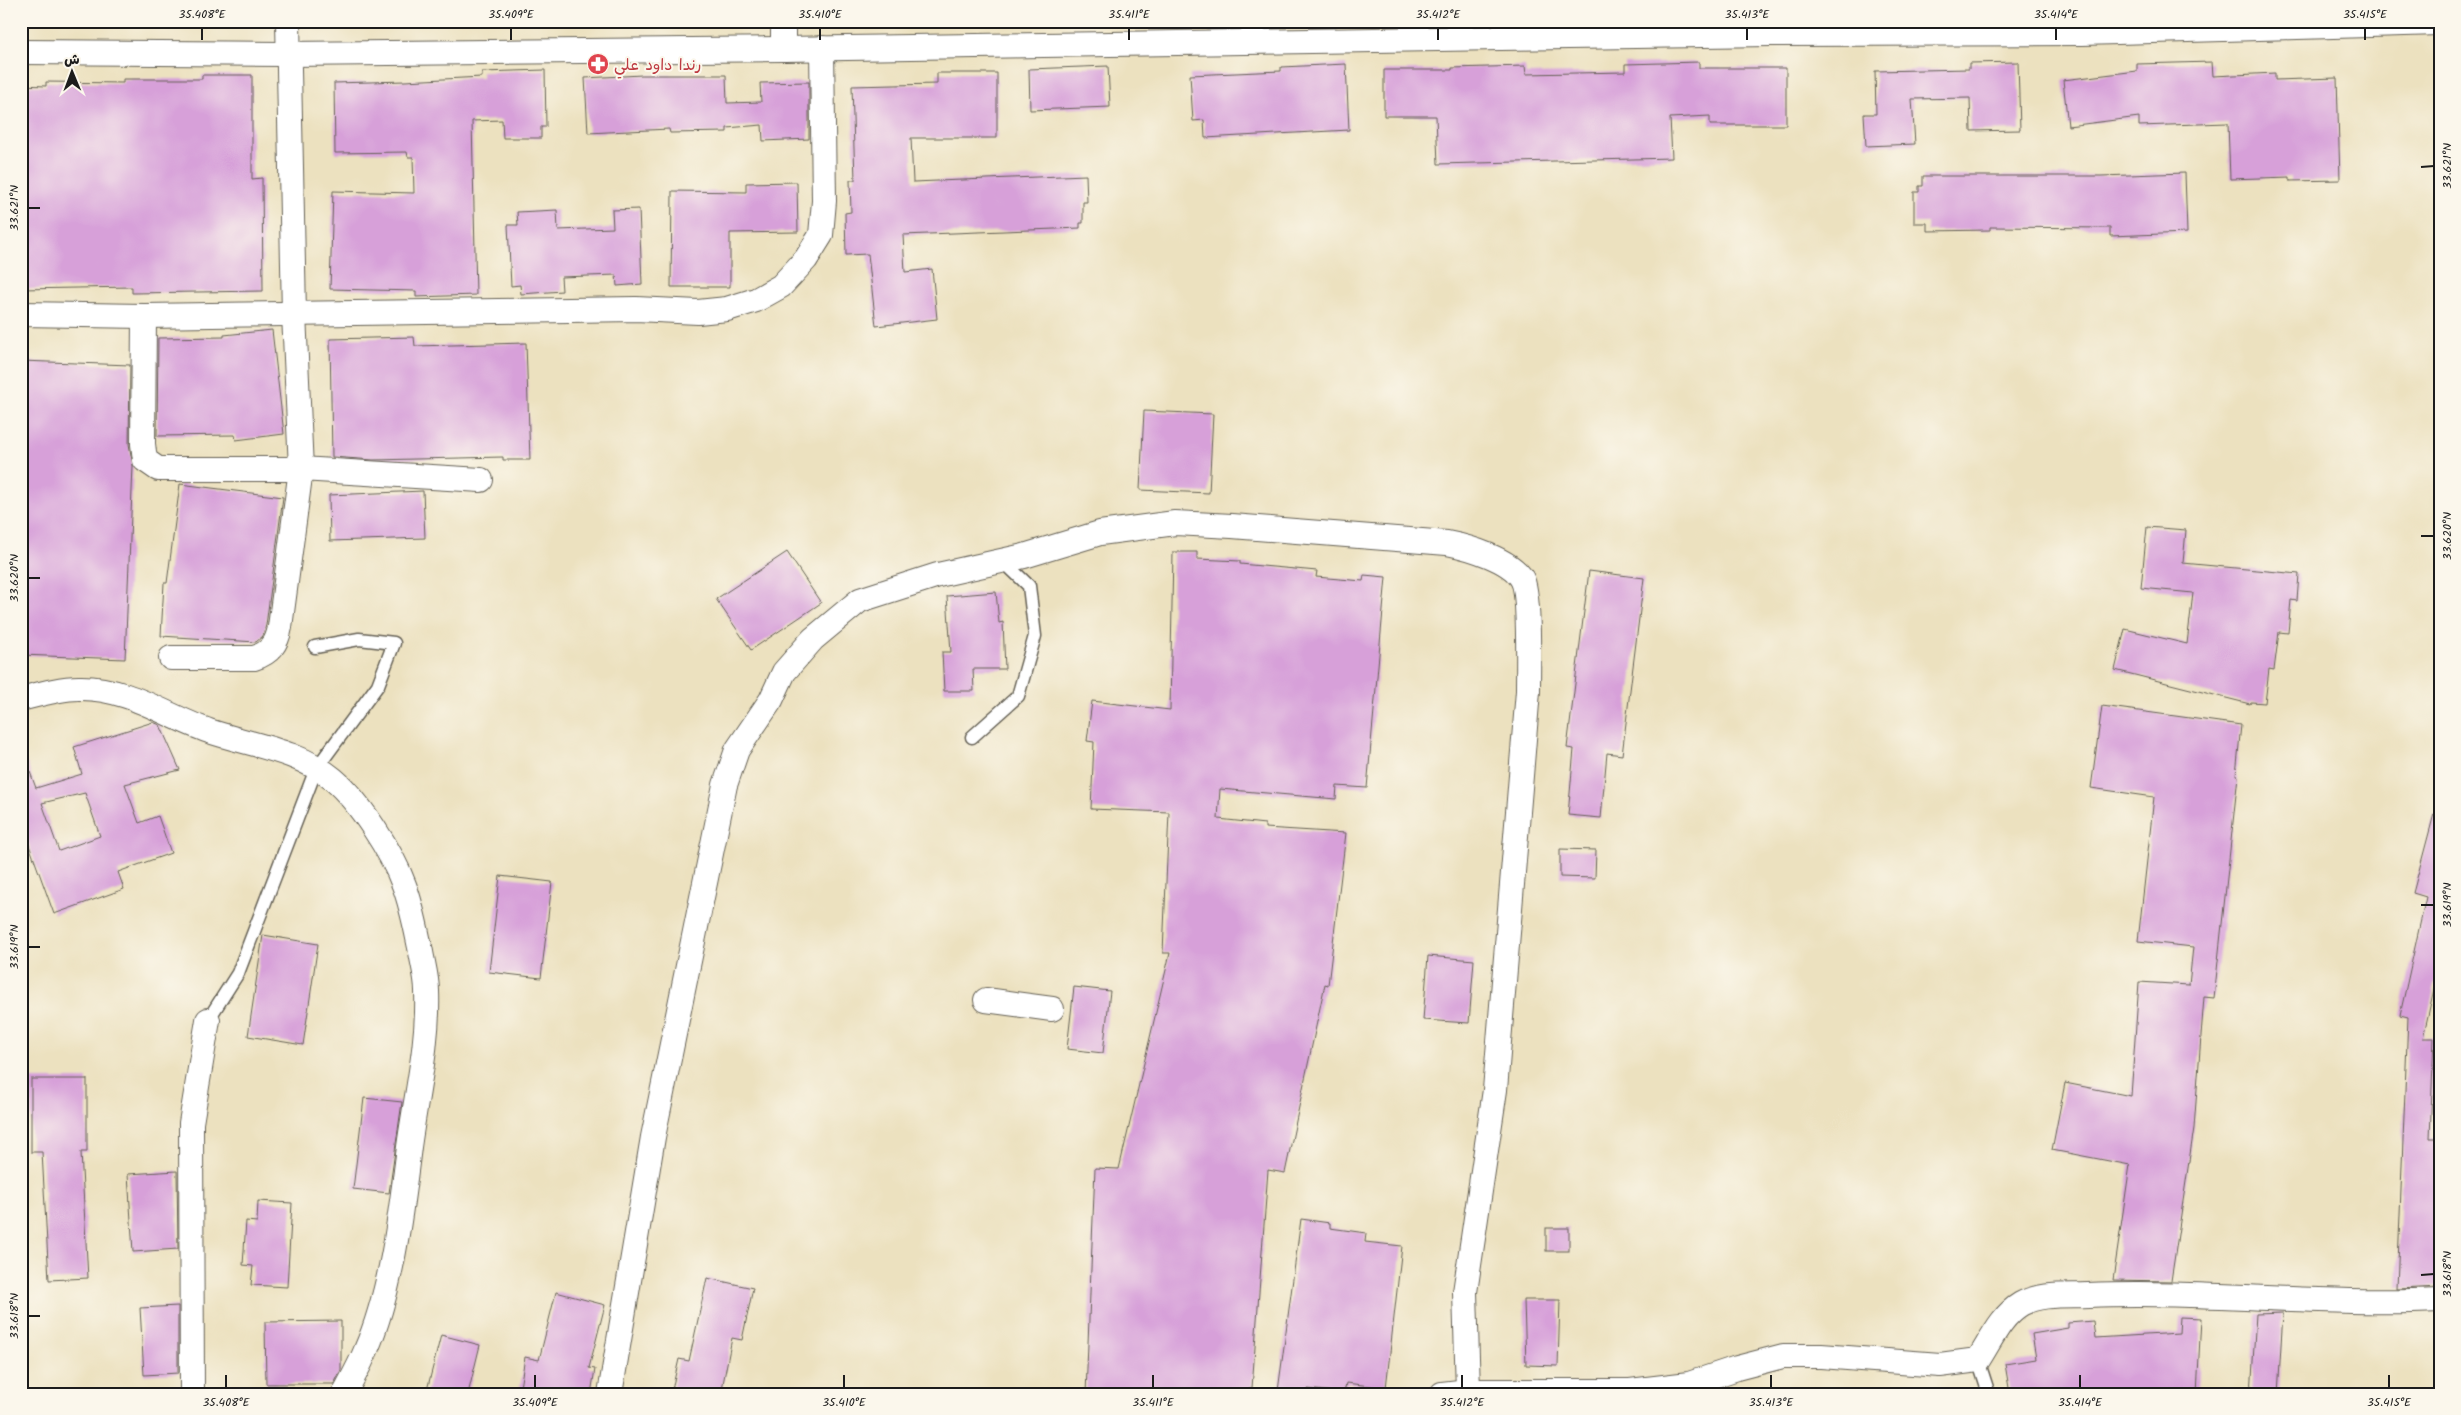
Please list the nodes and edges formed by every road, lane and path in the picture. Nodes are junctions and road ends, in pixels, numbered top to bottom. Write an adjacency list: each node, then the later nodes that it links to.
1 (288, 21): 10 (street)
2 (783, 21): 8 (street)
3 (2363, 22): 4 (street); 5 (street)
4 (2440, 23)
5 (1840, 28): 6 (street)
6 (1323, 31): 7 (street)
7 (822, 48): 8 (street); 12 (street)
8 (783, 49): 10 (street)
9 (21, 52): 10 (street)
10 (287, 54): 12 (street)
11 (21, 314): 13 (street)
12 (294, 314): 13 (street); 14 (street)
13 (144, 316): 14 (street)
14 (301, 469): 15 (street); 18 (street)
15 (481, 480)
16 (1003, 561): 20 (lane); 27 (street); 30 (street)
17 (315, 647): 21 (lane)
18 (171, 658)
19 (21, 699): 21 (street)
20 (972, 737)
21 (316, 769): 24 (lane); 29 (street)
22 (986, 1000): 23 (street)
23 (1052, 1009)
24 (208, 1020): 28 (street)
25 (2440, 1300): 26 (street)
26 (1978, 1360): 27 (street); 32 (lane)
27 (1468, 1392): 31 (street)
28 (192, 1394)
29 (344, 1394)
30 (610, 1394)
31 (1442, 1394)
32 (1989, 1394)

